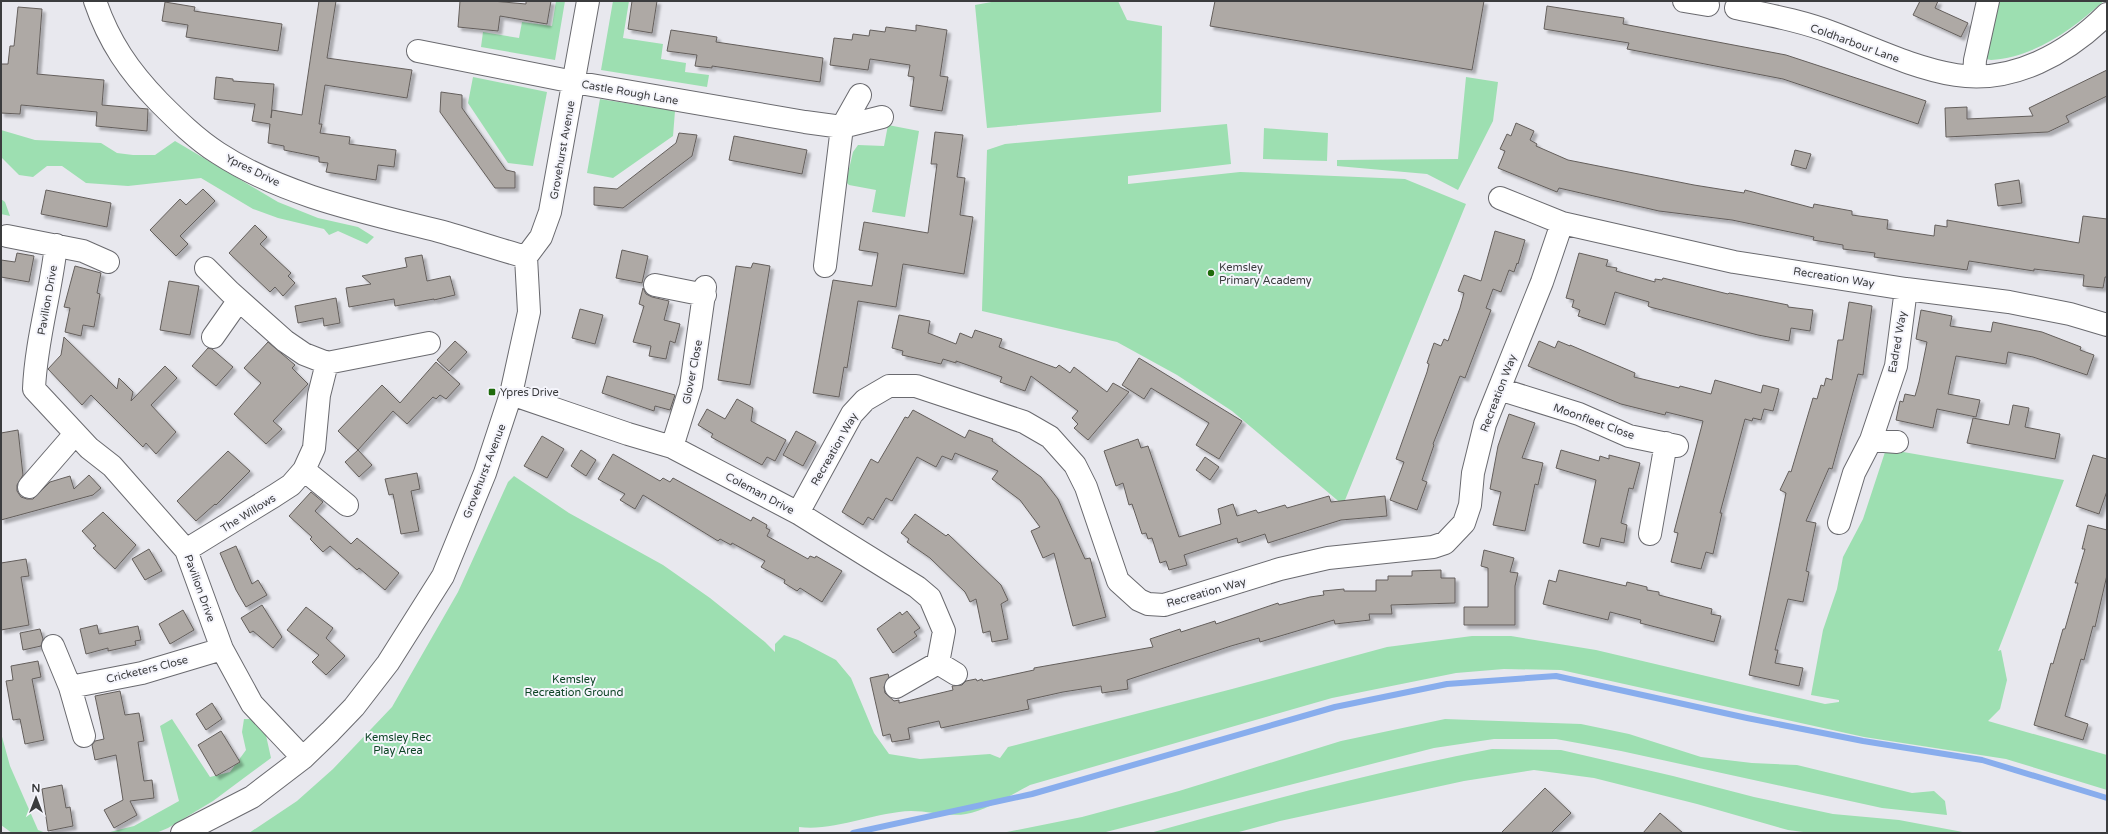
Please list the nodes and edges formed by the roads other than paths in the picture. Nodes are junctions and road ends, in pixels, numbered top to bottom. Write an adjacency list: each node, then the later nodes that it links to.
1 (95, 1): 18 (street, Ypres Drive)
2 (588, 1): 10 (street, Grovehurst Avenue)
3 (1684, 1): 5 (street)
4 (1988, 1): 9 (street)
5 (1708, 5)
6 (1736, 8): 9 (street, Coldharbour Lane)
7 (2107, 14): 9 (street, Coldharbour Lane)
8 (418, 52): 10 (street, Castle Rough Lane)
9 (1974, 76)
10 (574, 82): 13 (street, Castle Rough Lane); 18 (street, Grovehurst Avenue)
11 (860, 95): 13 (street)
12 (882, 116): 13 (street, Castle Rough Lane)
13 (842, 127): 20 (street)
14 (1500, 198): 15 (street, Recreation Way)
15 (1562, 223): 23 (street, Recreation Way); 29 (street, Recreation Way)
16 (7, 236): 17 (street)
17 (56, 245): 19 (street); 31 (street, Pavilion Drive)
18 (526, 257): 30 (street, Grovehurst Avenue)
19 (108, 262)
20 (825, 266)
21 (206, 268): 24 (street)
22 (655, 285): 34 (street, Glover Close)
23 (1906, 289): 25 (street, Recreation Way); 32 (street, Eadred Way)
24 (239, 300): 26 (street); 28 (street)
25 (2107, 325)
26 (213, 337)
27 (429, 343): 28 (street)
28 (327, 363): 35 (street, The Willows)
29 (1499, 389): 38 (street, Recreation Way); 40 (street, Moonfleet Close)
30 (511, 394): 34 (street, Coleman Drive); 47 (street, Grovehurst Avenue)
31 (75, 434): 36 (street); 41 (street, Pavilion Drive)
32 (1871, 440): 33 (street); 39 (street, Eadred Way)
33 (1897, 442)
34 (672, 447): 38 (street, Coleman Drive)
35 (304, 470): 37 (street); 41 (street, The Willows)
36 (29, 487)
37 (347, 505)
38 (798, 513): 45 (street, Coleman Drive)
39 (1839, 523)
40 (1650, 534)
41 (186, 550): 43 (street, Pavilion Drive)
42 (53, 646): 44 (street)
43 (222, 649): 44 (street, Cricketers Close); 47 (street, Pavilion Drive)
44 (70, 687): 46 (street)
45 (896, 687)
46 (84, 736)
47 (303, 758): 48 (street, Grovehurst Avenue)
48 (182, 833)

